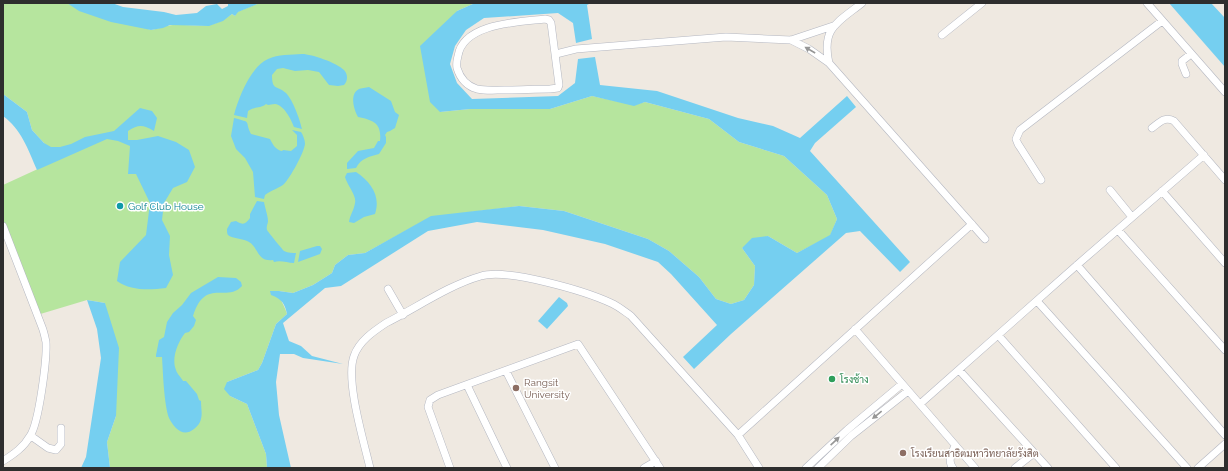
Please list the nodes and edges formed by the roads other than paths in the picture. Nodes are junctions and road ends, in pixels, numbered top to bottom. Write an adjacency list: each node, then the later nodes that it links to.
1 (862, 3): 5 (street)
2 (982, 3): 6 (street)
3 (1147, 3): 4 (street)
4 (1162, 20): 9 (street); 15 (street)
5 (833, 26): 7 (street); 10 (street)
6 (942, 35)
7 (791, 40): 8 (street); 10 (street, one-way to 7)
8 (556, 54): 8 (street)
9 (1192, 54): 11 (street); 12 (street)
10 (829, 62): 20 (street)
11 (1186, 74)
12 (1225, 92)
13 (1152, 128): 14 (street)
14 (1204, 155): 16 (street); 18 (street)
15 (1041, 180)
16 (1225, 180)
17 (1110, 190): 19 (street)
18 (1162, 191): 19 (street); 24 (street)
19 (1132, 217): 22 (street)
20 (972, 224): 23 (street); 29 (street)
21 (3, 226): 40 (street)
22 (1118, 230): 25 (street); 31 (street)
23 (985, 239)
24 (1225, 263)
25 (1077, 265): 27 (street); 39 (street)
26 (388, 289): 28 (street)
27 (1037, 301): 30 (street); 60 (street)
28 (402, 315): 41 (street); 47 (street)
29 (855, 329): 34 (street); 41 (street)
30 (998, 335): 32 (street); 59 (street)
31 (1225, 350)
32 (959, 370): 37 (street); 44 (street)
33 (506, 371): 35 (street); 46 (street); 50 (street)
34 (902, 384): 36 (street); 53 (street, one-way to 34)
35 (466, 385): 48 (street); 49 (street)
36 (908, 391): 37 (street); 54 (street, one-way to 54)
37 (920, 404): 43 (street)
38 (61, 428): 40 (street)
39 (1225, 435)
40 (31, 436): 45 (street)
41 (738, 436): 52 (street)
42 (1225, 444): 61 (street)
43 (955, 445): 55 (street); 56 (street)
44 (1034, 453): 57 (street); 58 (street)
45 (3, 461)
46 (658, 465): 51 (street)
47 (370, 468)
48 (450, 468)
49 (507, 468)
50 (555, 468)
51 (644, 468)
52 (759, 468)
53 (806, 468)
54 (818, 468)
55 (953, 468)
56 (975, 468)
57 (1016, 468)
58 (1048, 468)
59 (1116, 468)
60 (1186, 468)
61 (1198, 468)

